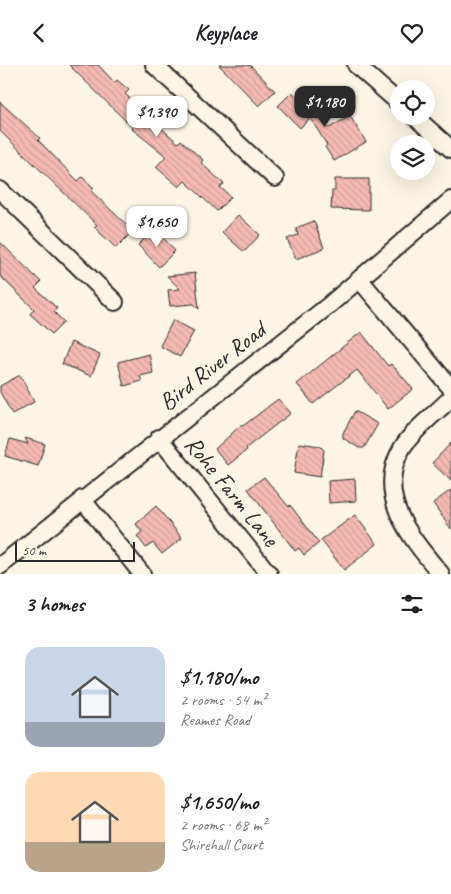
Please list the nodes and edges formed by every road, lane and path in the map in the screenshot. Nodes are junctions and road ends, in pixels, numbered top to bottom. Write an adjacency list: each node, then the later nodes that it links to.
1 (154, 65): 6 (street)
2 (356, 65): 3 (street)
3 (390, 95)
4 (424, 125): 5 (street)
5 (451, 149)
6 (275, 178)
7 (0, 190): 10 (street)
8 (451, 200): 9 (street, Bird River Road)
9 (360, 280): 11 (street); 13 (street, Bird River Road)
10 (115, 302)
11 (451, 388)
12 (451, 399): 18 (street)
13 (159, 438): 14 (street, Bird River Road); 17 (street, Rohe Farm Lane)
14 (82, 499): 15 (street, Bird River Road); 16 (street)
15 (0, 566)
16 (142, 574)
17 (269, 574)
18 (441, 574)

